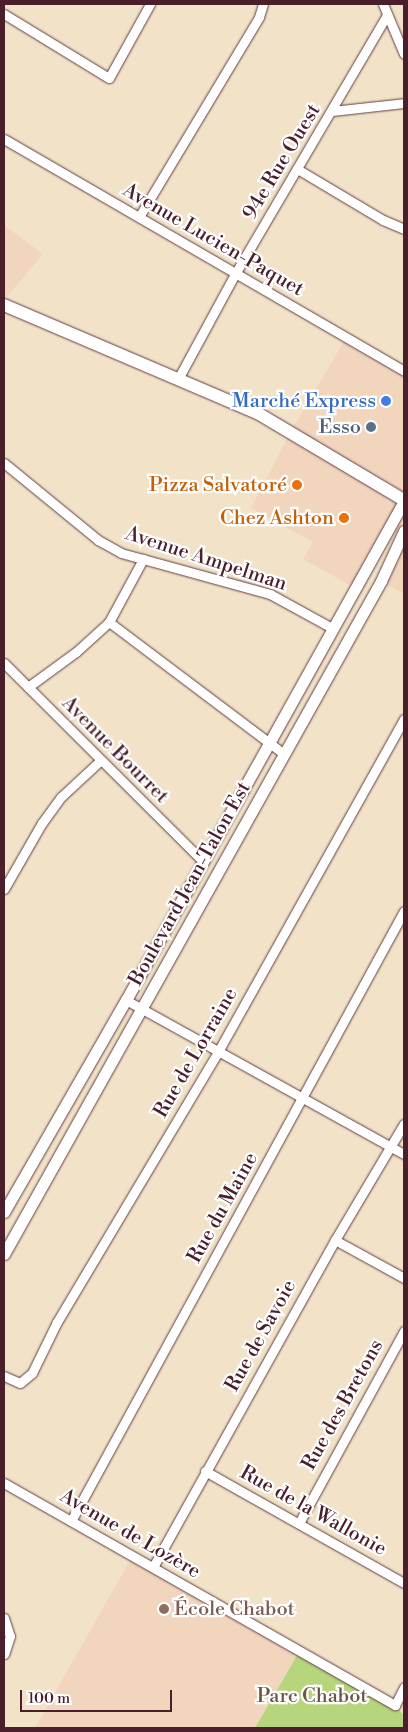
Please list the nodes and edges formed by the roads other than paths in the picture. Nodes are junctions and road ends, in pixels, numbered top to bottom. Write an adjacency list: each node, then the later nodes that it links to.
1 (150, 4): 4 (street)
2 (263, 4): 11 (street)
3 (383, 4): 5 (street)
4 (4, 14)
5 (387, 14): 6 (street); 8 (street, 94e Rue Ouest)
6 (404, 54)
7 (404, 103): 8 (street)
8 (332, 111): 10 (street, 94e Rue Ouest)
9 (4, 139): 11 (street, Avenue Lucien-Paquet)
10 (299, 170): 12 (street); 13 (street, 94e Rue Ouest)
11 (140, 217): 13 (street, Avenue Lucien-Paquet)
12 (404, 229)
13 (235, 274): 15 (street, Avenue Lucien-Paquet); 16 (street, 94e Rue Ouest)
14 (4, 305): 16 (main road)
15 (404, 371)
16 (178, 379): 18 (main road)
17 (4, 463): 20 (street, Avenue Ampelman)
18 (404, 501): 22 (street, Boulevard Jean-Talon Est)
19 (404, 531): 27 (street, Boulevard Jean-Talon Est)
20 (143, 559): 21 (street); 22 (street, Avenue Ampelman)
21 (109, 622): 24 (street); 26 (street)
22 (332, 628): 26 (street, Boulevard Jean-Talon Est)
23 (4, 663): 24 (street, Avenue Bourret)
24 (28, 687): 28 (street, Avenue Bourret)
25 (404, 719): 34 (street, Rue de Lorraine)
26 (269, 744): 27 (street); 29 (street, Boulevard Jean-Talon Est)
27 (284, 754): 33 (street, Boulevard Jean-Talon Est)
28 (100, 760): 29 (street, Avenue Bourret); 30 (street)
29 (203, 861): 32 (street, Boulevard Jean-Talon Est)
30 (4, 889)
31 (404, 911): 35 (street, Rue du Maine)
32 (126, 1000): 33 (street); 39 (street, Boulevard Jean-Talon Est)
33 (141, 1009): 34 (street); 41 (street, Boulevard Jean-Talon Est)
34 (219, 1050): 35 (street); 44 (street, Rue de Lorraine)
35 (303, 1098): 37 (street); 47 (street, Rue du Maine)
36 (404, 1124): 37 (street, Rue de Savoie)
37 (392, 1148): 38 (street); 40 (street, Rue de Savoie)
38 (404, 1154)
39 (4, 1212)
40 (335, 1240): 42 (street); 45 (street, Rue de Savoie)
41 (4, 1254)
42 (404, 1278)
43 (404, 1331): 48 (street, Rue des Bretons)
44 (4, 1376)
45 (205, 1471): 48 (street, Rue de la Wallonie); 49 (street, Rue de Savoie)
46 (4, 1483): 47 (street, Avenue de Lozère)
47 (71, 1521): 49 (street, Avenue de Lozère)
48 (299, 1523): 50 (street, Rue de la Wallonie)
49 (153, 1567): 53 (street, Avenue de Lozère)
50 (404, 1582)
51 (4, 1618): 52 (street)
52 (4, 1654)
53 (404, 1688)

